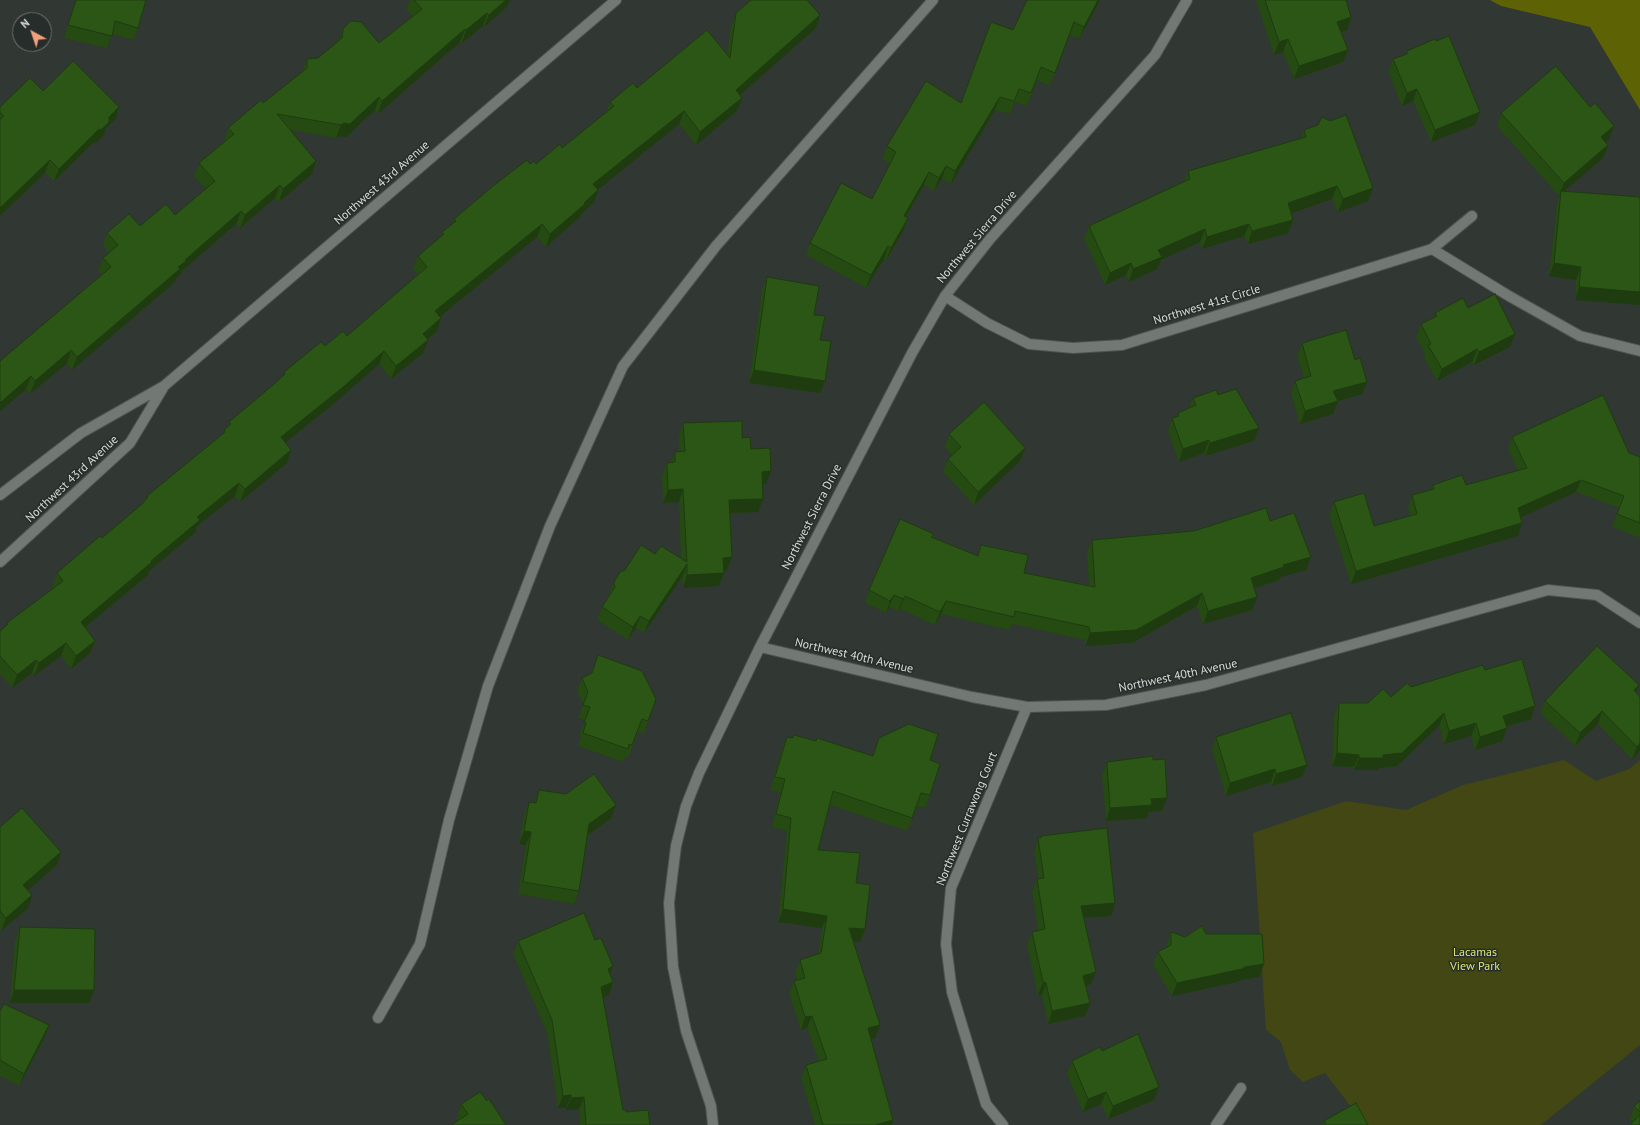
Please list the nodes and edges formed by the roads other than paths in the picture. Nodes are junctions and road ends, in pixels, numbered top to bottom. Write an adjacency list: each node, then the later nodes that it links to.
1 (616, 0): 8 (street, Northwest 43rd Avenue)
2 (933, 0): 14 (street)
3 (1187, 0): 6 (street, Northwest Sierra Drive)
4 (1472, 216): 5 (street, Northwest 41st Circle)
5 (1432, 249): 6 (street, Northwest 41st Circle); 7 (street)
6 (945, 296): 12 (street, Northwest Sierra Drive)
7 (1640, 351)
8 (164, 386): 9 (street, Northwest 43rd Avenue); 10 (street, Northwest 43rd Avenue)
9 (0, 495)
10 (0, 562)
11 (1640, 623): 13 (street, Northwest 40th Avenue)
12 (760, 647): 13 (street, Northwest 40th Avenue); 16 (street, Northwest Sierra Drive)
13 (1027, 707): 17 (street, Northwest Currawong Court)
14 (378, 1018)
15 (1241, 1088): 18 (street)
16 (714, 1125)
17 (1003, 1125)
18 (1216, 1125)

